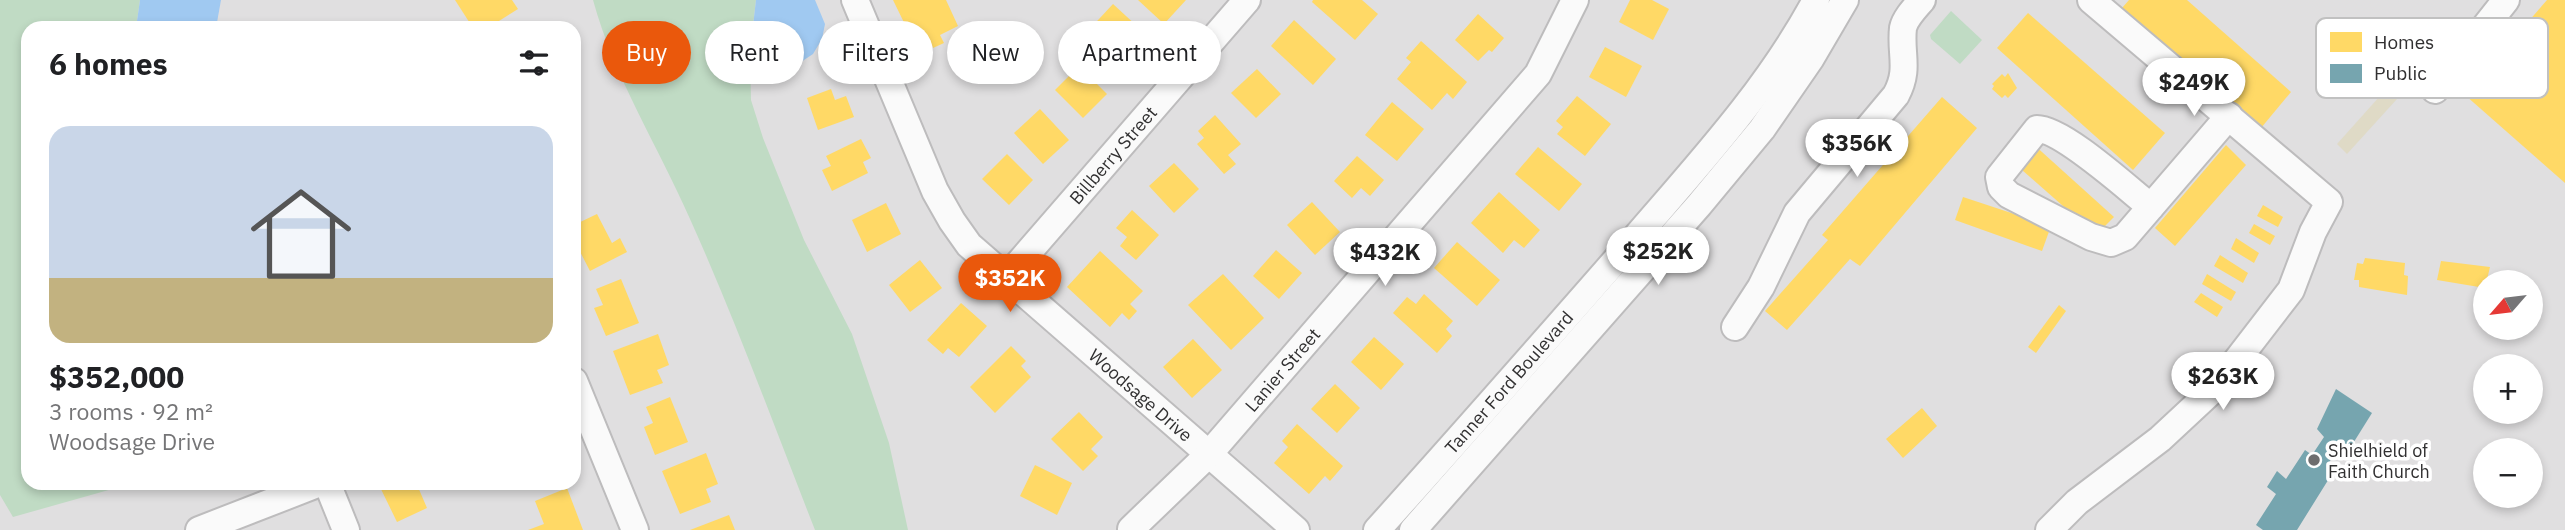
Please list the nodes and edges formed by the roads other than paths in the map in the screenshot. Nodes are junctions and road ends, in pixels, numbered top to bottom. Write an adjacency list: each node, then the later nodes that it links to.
1 (855, 0): 12 (street, Woodsage Drive)
2 (1247, 0): 12 (street, Billberry Street)
3 (1575, 0): 15 (street, Lanier Street)
4 (1816, 0): 23 (street, Tanner Ford Boulevard)
5 (1845, 0): 24 (street, Tanner Ford Boulevard)
6 (1922, 0): 13 (street)
7 (2091, 0): 10 (street)
8 (2506, 0): 9 (street)
9 (2492, 18)
10 (2229, 116): 11 (street); 25 (street)
11 (2151, 207): 11 (street)
12 (1006, 278): 15 (street, Woodsage Drive)
13 (1735, 327)
14 (581, 398): 21 (street)
15 (1209, 454): 18 (street, Lanier Street); 22 (street, Woodsage Drive)
16 (302, 490): 19 (street)
17 (330, 490): 20 (street)
18 (1131, 529)
19 (199, 530)
20 (346, 530)
21 (635, 530)
22 (1296, 530)
23 (1377, 530)
24 (1413, 530)
25 (2049, 530)

